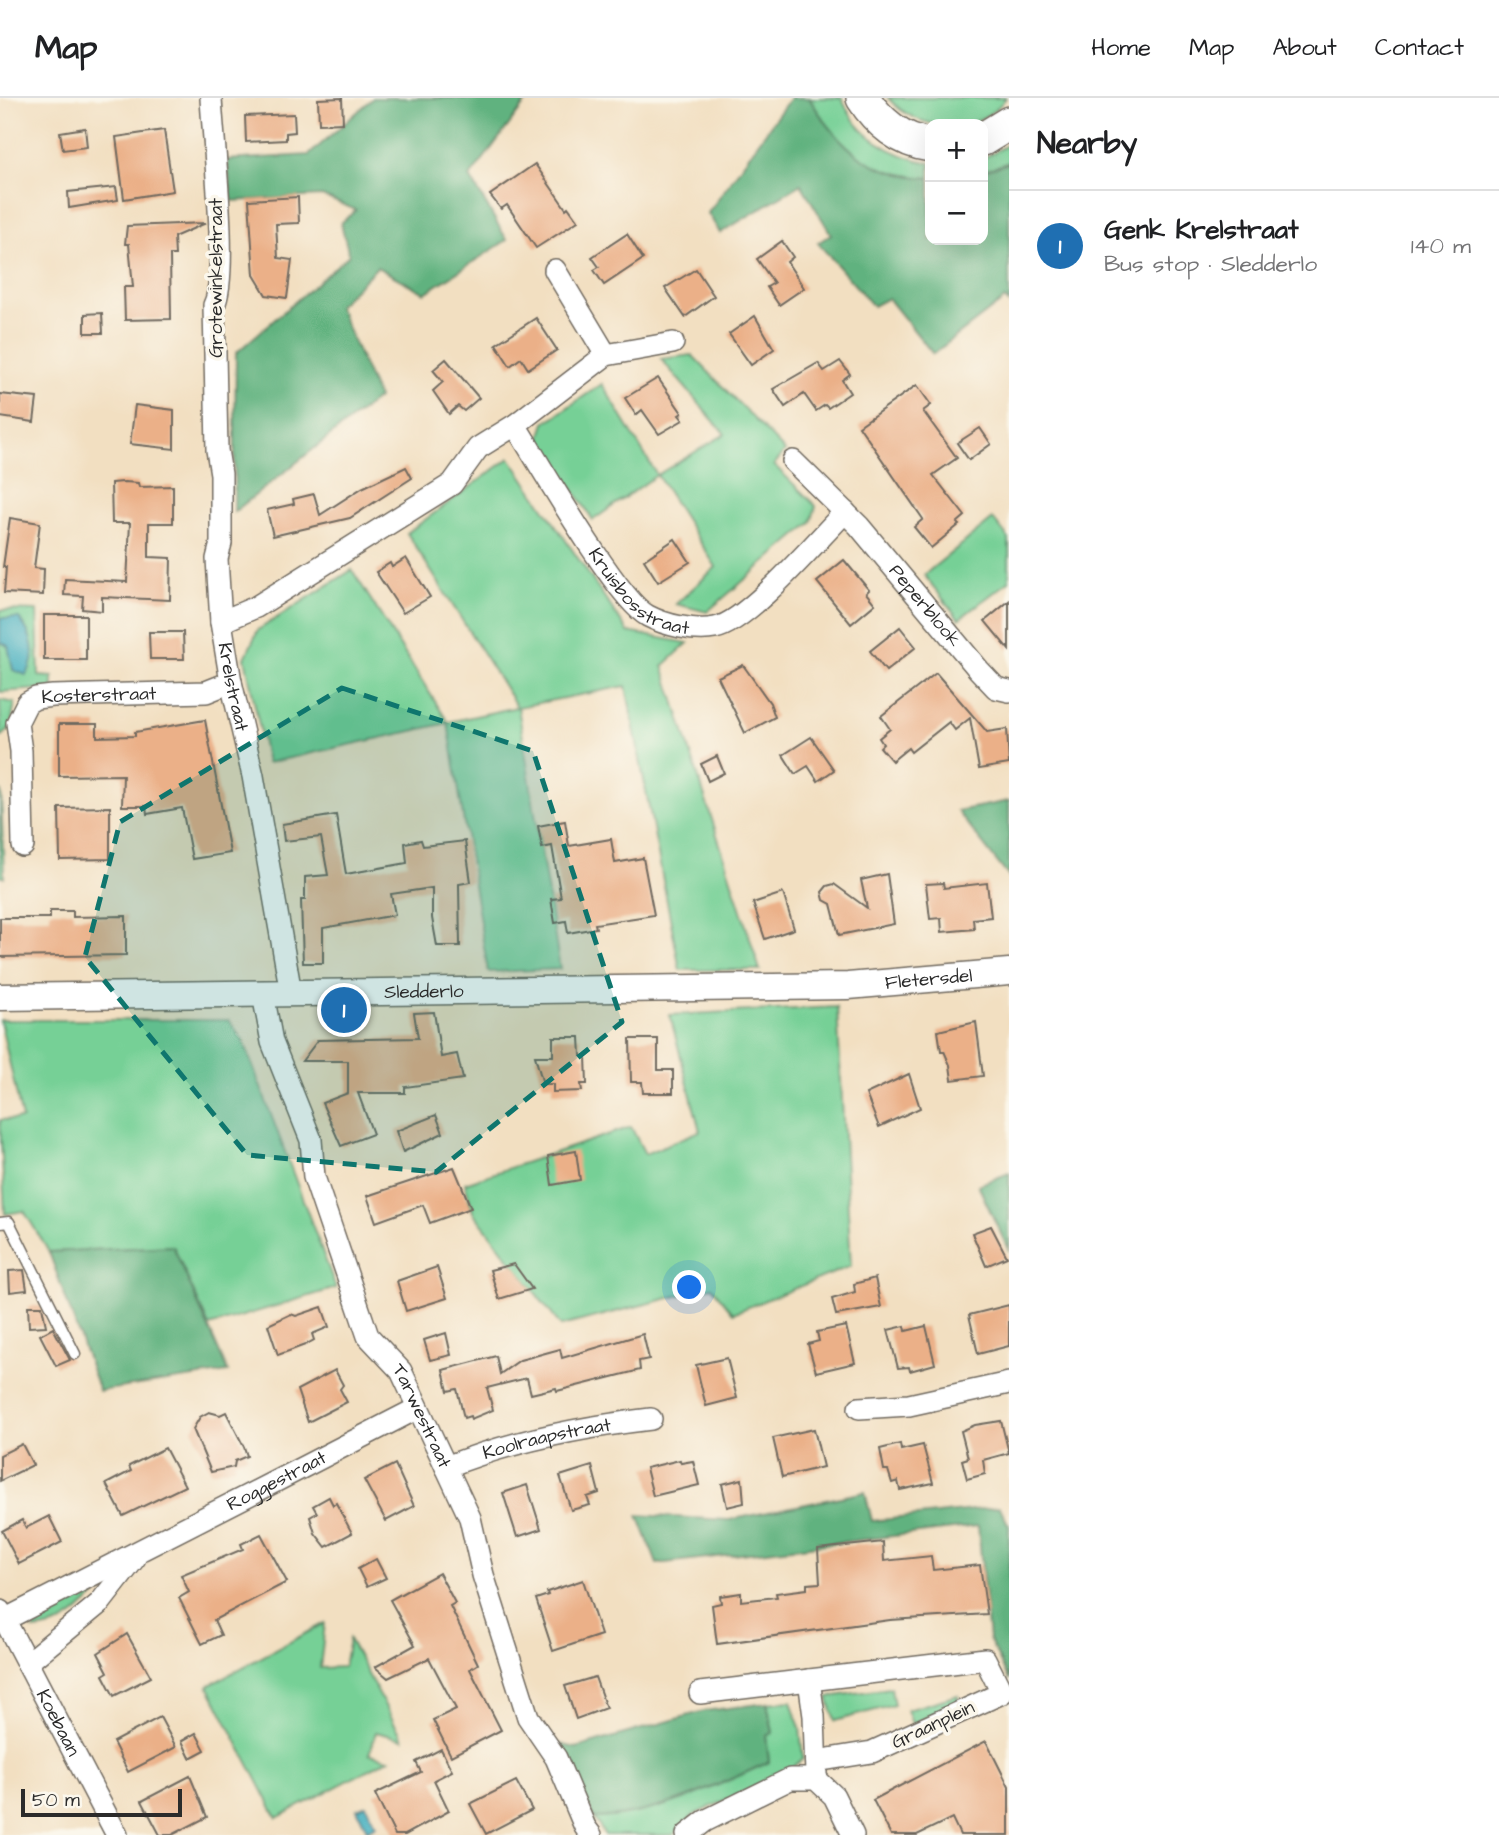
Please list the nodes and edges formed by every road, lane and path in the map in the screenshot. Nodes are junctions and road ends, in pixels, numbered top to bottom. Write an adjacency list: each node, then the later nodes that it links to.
1 (211, 98): 9 (street, Grotewinkelstraat)
2 (863, 98): 5 (main road)
3 (1009, 123): 4 (main road)
4 (988, 136)
5 (925, 143)
6 (555, 270): 8 (street)
7 (673, 343): 8 (street)
8 (606, 355): 10 (street)
9 (217, 375): 13 (street, Krelstraat)
10 (515, 425): 12 (street, Kruisbosstraat); 13 (street)
11 (793, 461): 12 (street)
12 (845, 512): 15 (street, Peperblook)
13 (221, 622): 14 (street, Krelstraat)
14 (231, 682): 16 (street, Kosterstraat); 19 (street, Krelstraat)
15 (1009, 691)
16 (23, 846)
17 (1009, 972): 18 (street, Fletersdel)
18 (848, 986): 19 (street, Sledderlo)
19 (290, 993): 20 (street, Sledderlo)
20 (263, 994): 21 (street, Sledderlo); 26 (street, Tarwestraat)
21 (0, 997)
22 (0, 1223): 23 (lane)
23 (75, 1353)
24 (1009, 1383): 25 (street)
25 (859, 1408)
26 (416, 1409): 28 (street, Tarwestraat); 29 (street, Roggestraat)
27 (652, 1419): 28 (street, Koolraapstraat)
28 (446, 1467): 35 (street, Tarwestraat)
29 (138, 1554): 30 (street, Roggestraat); 31 (street, Roggestraat)
30 (2, 1616): 31 (street, Koebaan)
31 (27, 1663): 36 (street, Koebaan)
32 (809, 1680): 33 (street, Graanplein); 34 (street); 34 (street, Graanplein)
33 (700, 1693)
34 (816, 1770): 37 (street); 38 (street)
35 (582, 1832)
36 (117, 1835)
37 (687, 1835)
38 (853, 1835)

